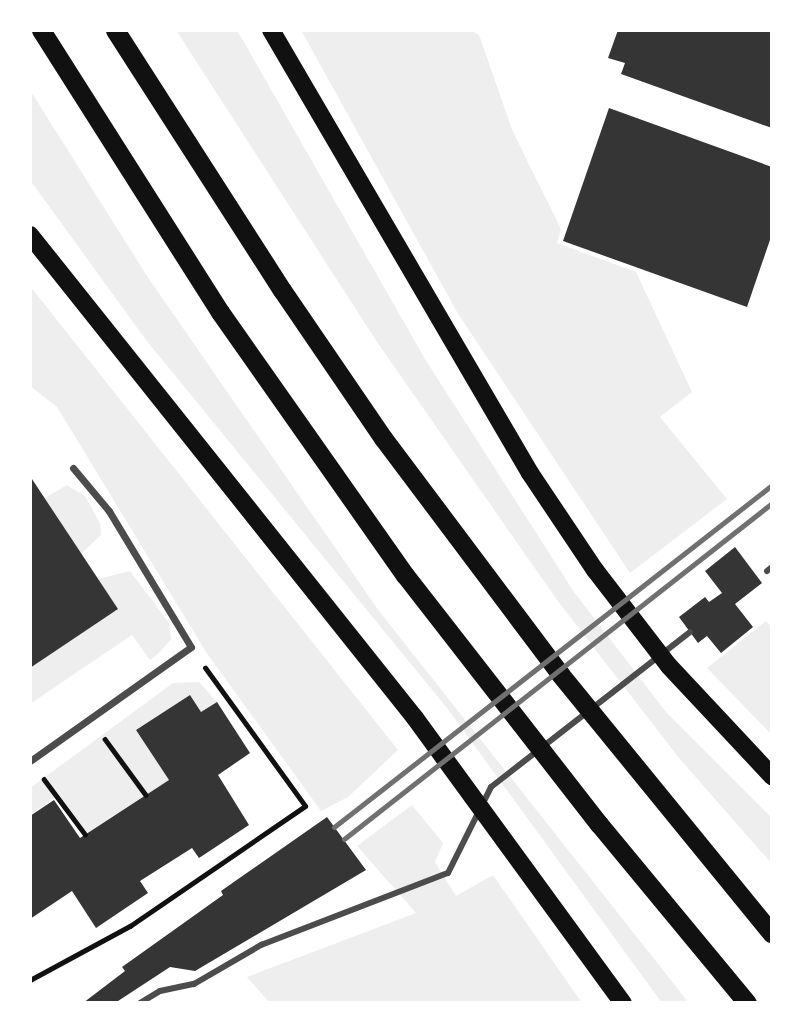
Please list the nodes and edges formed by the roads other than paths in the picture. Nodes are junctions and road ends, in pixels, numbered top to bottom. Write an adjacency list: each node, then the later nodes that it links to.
1 (41, 30): 12 (highway)
2 (115, 30): 9 (highway)
3 (271, 30): 8 (main road)
4 (30, 235): 11 (main road)
5 (74, 468): 7 (street)
6 (690, 632): 10 (street)
7 (30, 761)
8 (772, 776)
9 (772, 934)
10 (140, 1003)
11 (623, 1003)
12 (747, 1003)

